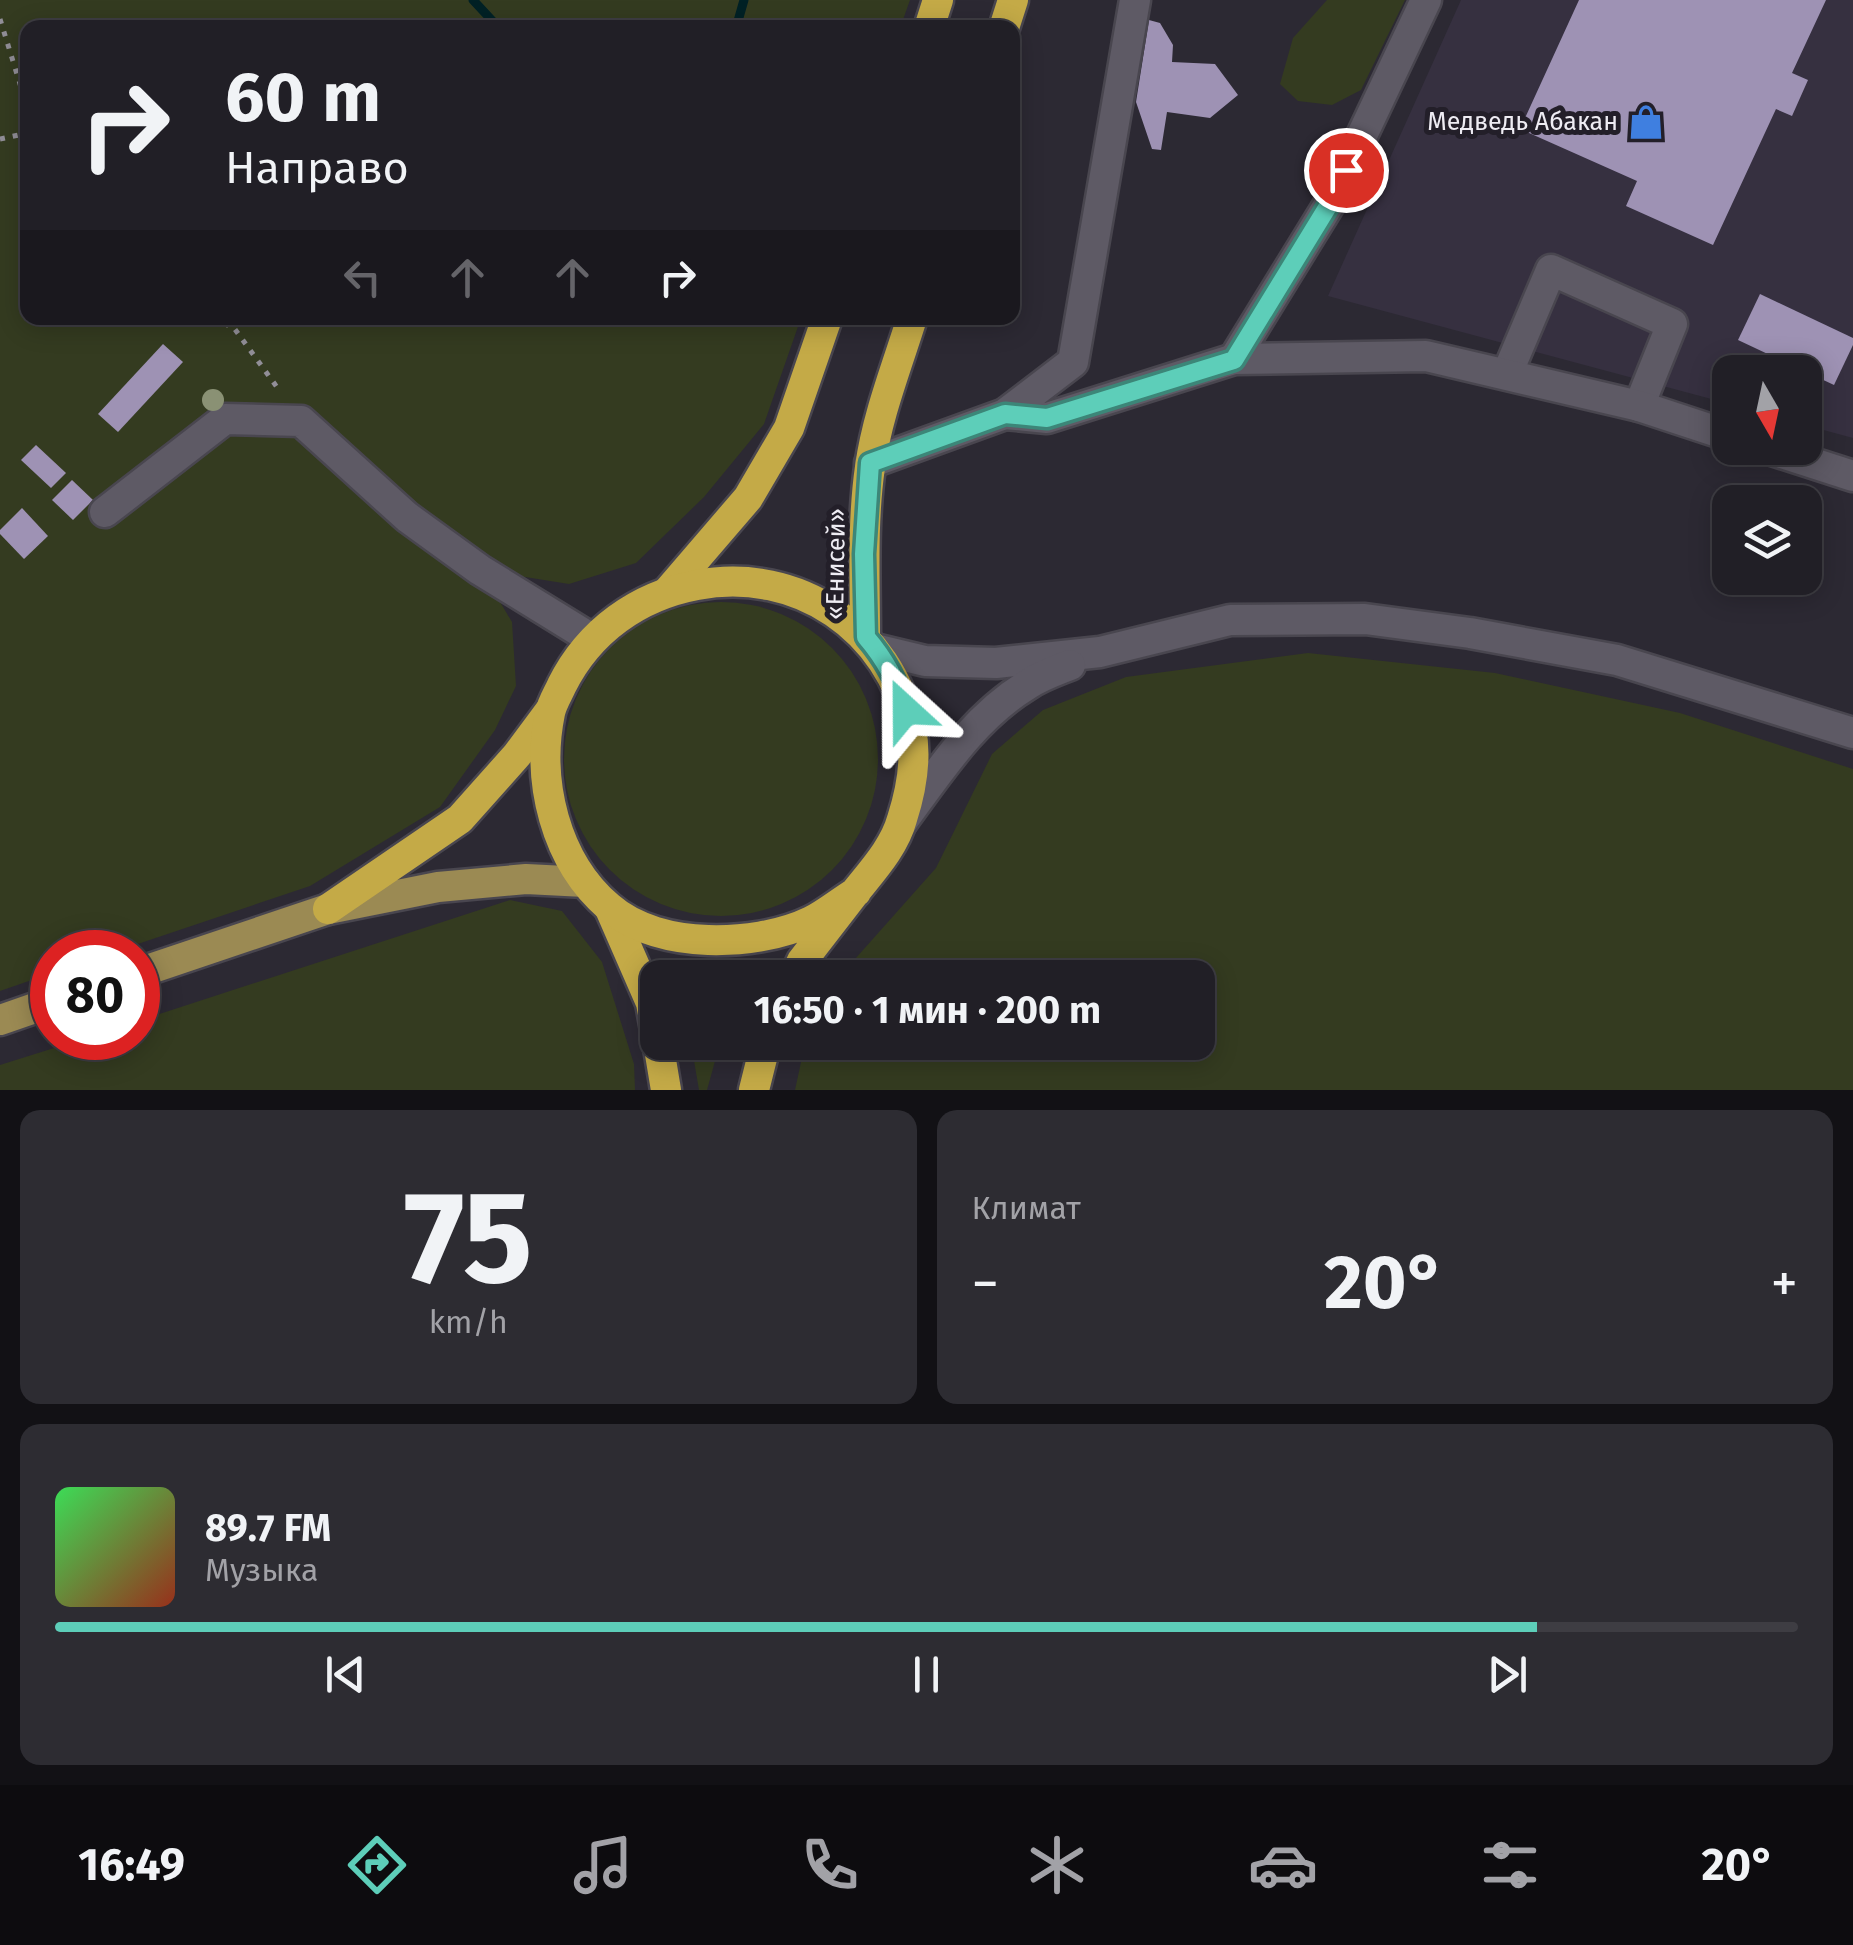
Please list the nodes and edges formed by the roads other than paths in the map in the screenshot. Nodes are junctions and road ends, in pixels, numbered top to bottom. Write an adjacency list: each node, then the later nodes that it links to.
1 (1135, 0): 8 (street)
2 (1426, 0): 5 (street)
3 (825, 325): 14 (highway, «Енисей»)
4 (910, 325): 10 (highway, «Енисей»)
5 (1234, 360): 6 (street); 8 (street)
6 (1508, 374): 7 (street); 7 (street)
7 (1639, 406): 9 (street)
8 (1005, 414): 10 (street)
9 (1712, 430)
10 (870, 463): 16 (highway, «Енисей»)
11 (1819, 465): 12 (street)
12 (1853, 476)
13 (105, 512): 15 (street)
14 (669, 590): 15 (highway, «Енисей»); 16 (highway, «Енисей»)
15 (592, 639): 18 (highway, «Енисей»)
16 (870, 643): 17 (street); 20 (highway, «Енисей»)
17 (1100, 652): 19 (street); 20 (street)
18 (551, 709): 21 (highway, «Енисей»); 23 (highway)
19 (1853, 733)
20 (901, 824): 22 (highway, «Енисей»)
21 (585, 882): 23 (main road); 24 (highway, «Енисей»)
22 (856, 892): 24 (highway, «Енисей»); 25 (highway, «Енисей»)
23 (328, 909): 26 (main road)
24 (610, 909): 27 (highway, «Енисей»)
25 (803, 960)
26 (160, 966)
27 (640, 979)
28 (30, 1010): 29 (main road)
29 (0, 1020)
30 (661, 1060): 32 (highway, «Енисей»)
31 (762, 1060): 33 (highway)
32 (666, 1090)
33 (754, 1090)

